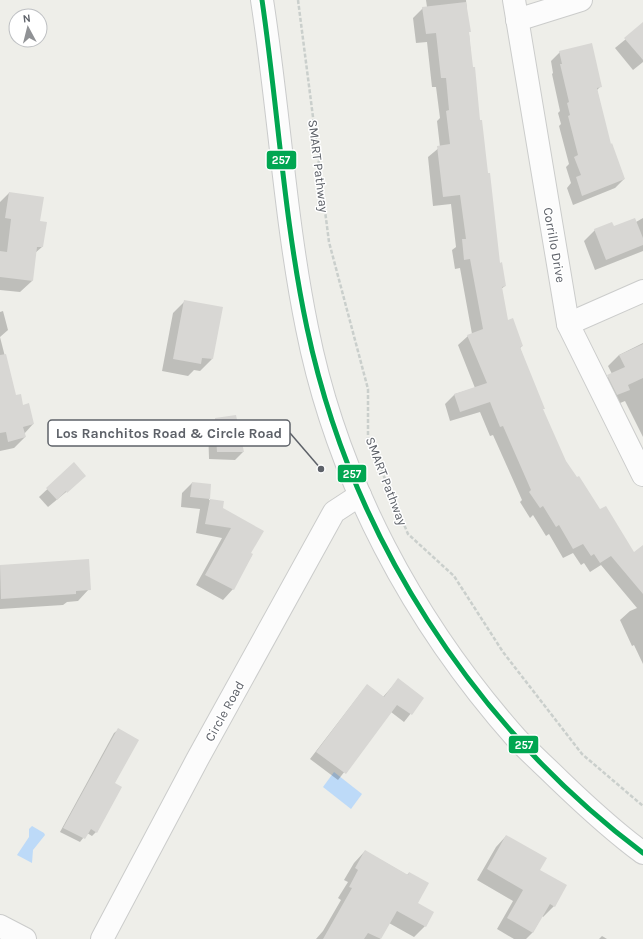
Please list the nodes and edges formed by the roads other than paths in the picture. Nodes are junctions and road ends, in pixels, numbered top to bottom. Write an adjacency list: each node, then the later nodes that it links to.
1 (262, 0): 7 (street)
2 (581, 0): 3 (street)
3 (516, 10): 5 (street, Corrillo Drive)
4 (643, 291): 5 (street)
5 (568, 324): 6 (street, Corrillo Drive)
6 (643, 475)
7 (360, 495): 8 (street); 11 (street, Circle Road)
8 (643, 853)
9 (0, 926): 10 (street)
10 (25, 939)
11 (102, 939)

